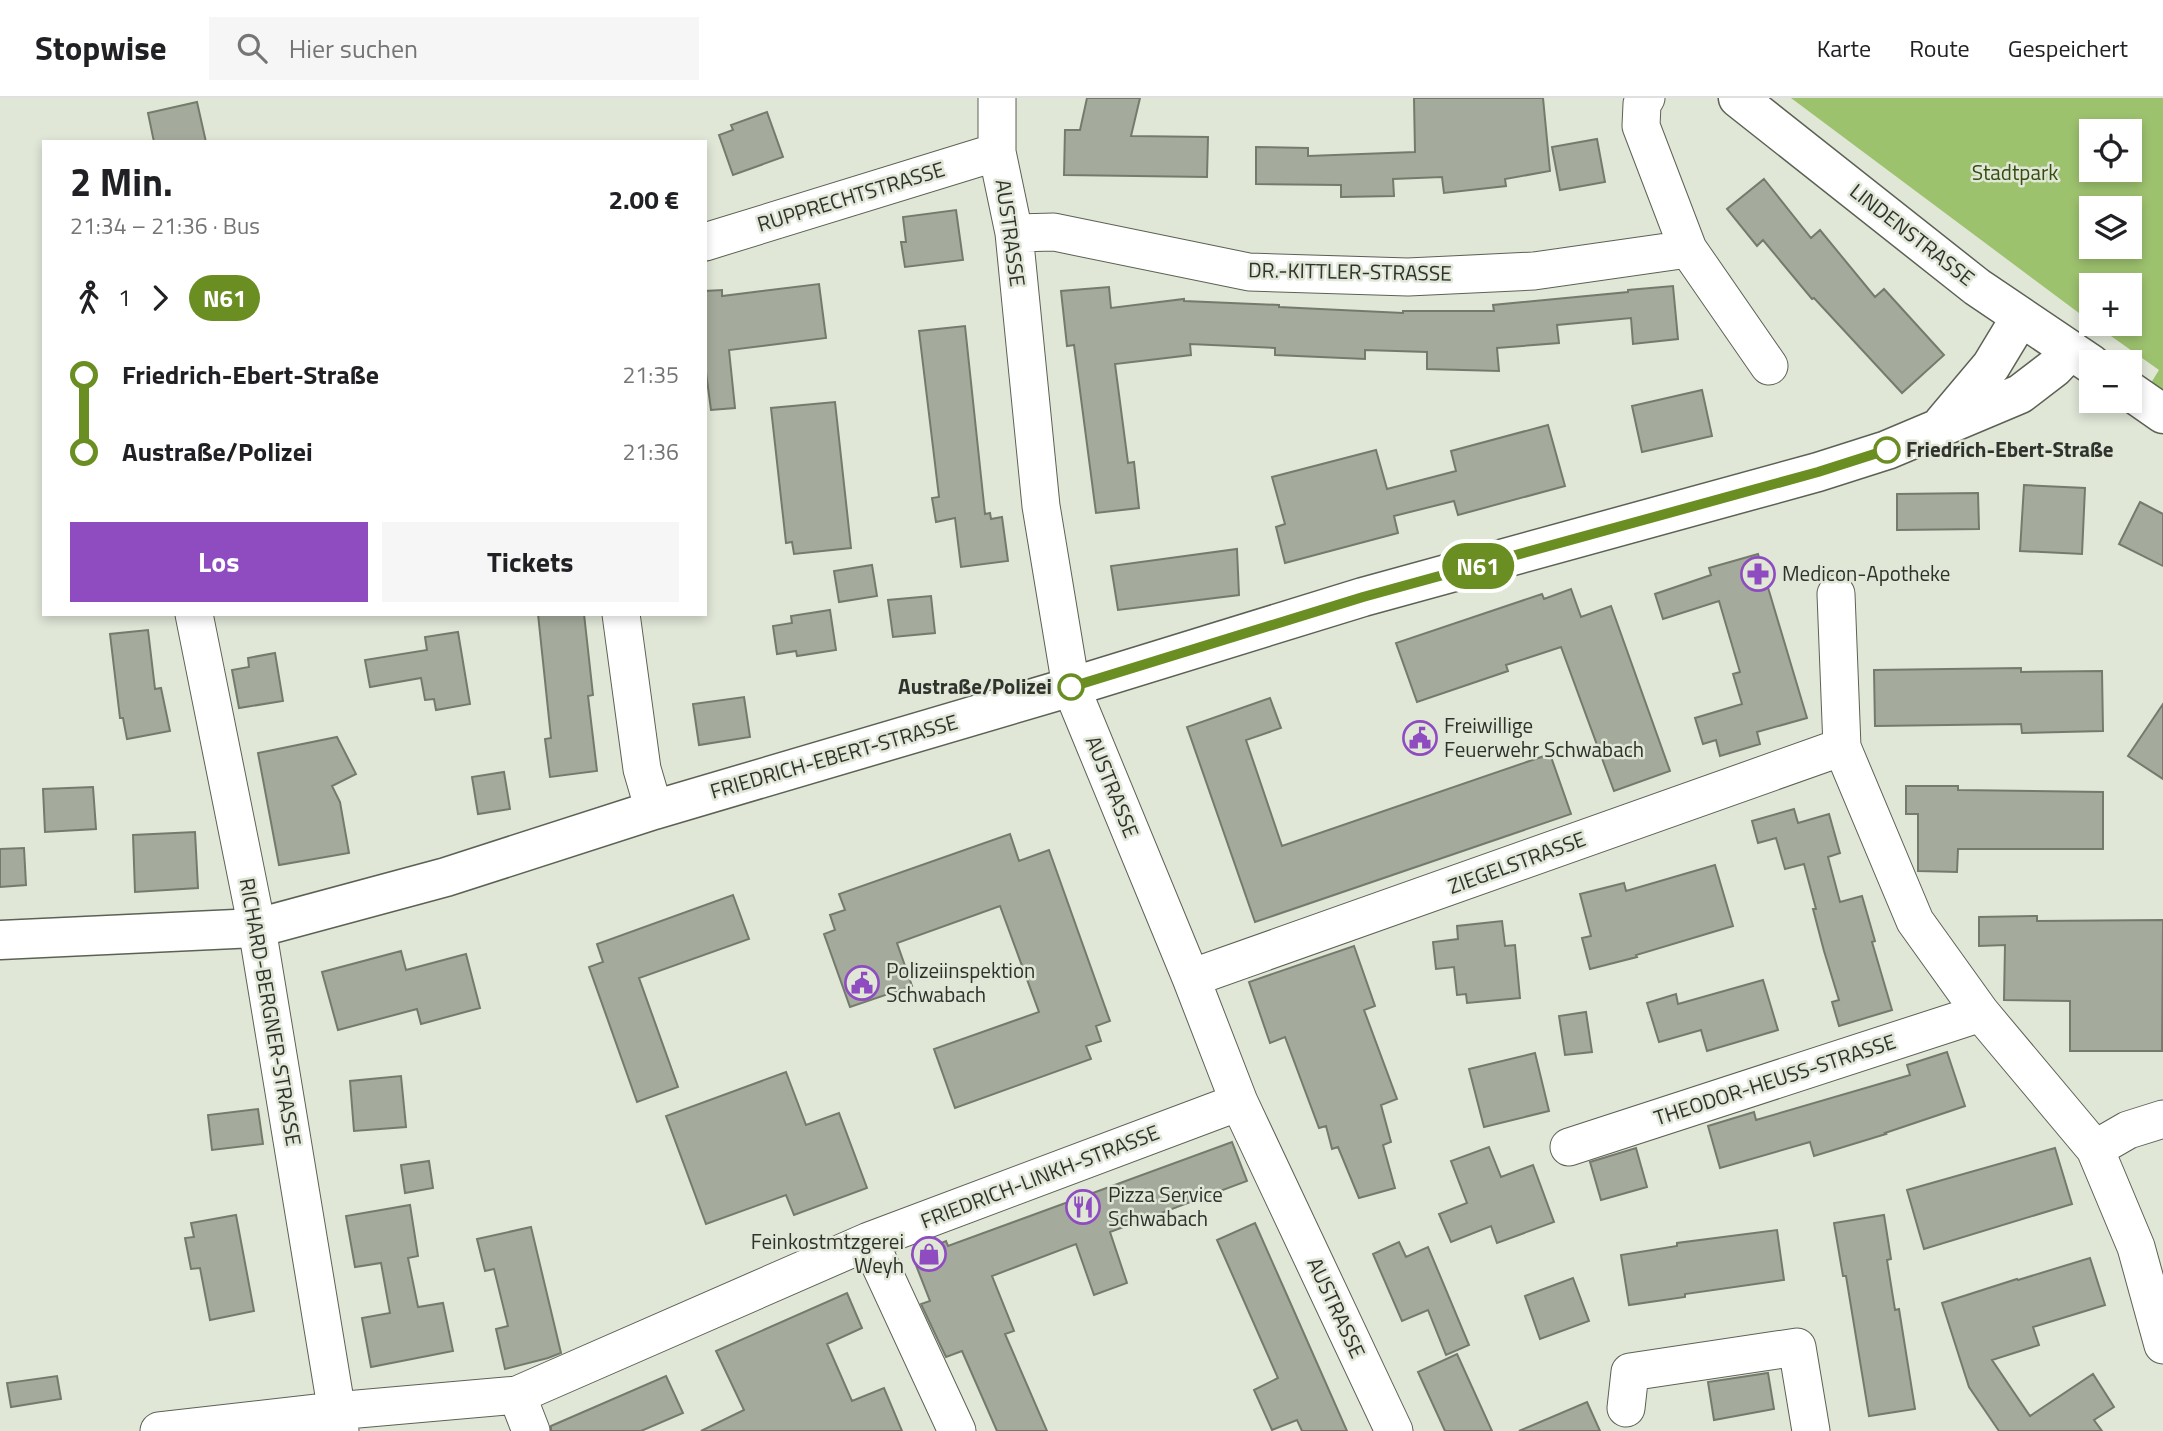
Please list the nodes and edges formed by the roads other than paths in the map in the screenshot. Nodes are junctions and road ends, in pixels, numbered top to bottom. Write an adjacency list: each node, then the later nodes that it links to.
1 (997, 98): 4 (street, AUSTRASSE)
2 (1646, 98): 7 (street)
3 (1738, 98): 8 (street, LINDENSTRASSE)
4 (998, 152): 5 (street, AUSTRASSE); 6 (street, RUPPRECHTSTRASSE)
5 (1014, 233): 7 (street, DR.-KITTLER-STRASSE); 18 (street, AUSTRASSE)
6 (707, 241)
7 (1688, 249): 11 (street)
8 (2020, 318): 9 (street, LINDENSTRASSE); 14 (street, FRIEDRICH-EBERT-STRASSE)
9 (2079, 356)
10 (2079, 358): 14 (street, FRIEDRICH-EBERT-STRASSE)
11 (1769, 366)
12 (2142, 399): 13 (street)
13 (2163, 414)
14 (1939, 428): 18 (street, FRIEDRICH-EBERT-STRASSE)
15 (1836, 594): 19 (street)
16 (194, 616): 21 (street, RICHARD-BERGNER-STRASSE)
17 (621, 616): 20 (street)
18 (1071, 687): 20 (street, FRIEDRICH-EBERT-STRASSE); 23 (street, AUSTRASSE)
19 (1842, 747): 23 (street, ZIEGELSTRASSE); 24 (street)
20 (654, 810): 21 (street, FRIEDRICH-EBERT-STRASSE)
21 (257, 928): 22 (street, FRIEDRICH-EBERT-STRASSE); 33 (street, RICHARD-BERGNER-STRASSE)
22 (0, 940)
23 (1191, 978): 25 (street, AUSTRASSE)
24 (1981, 1013): 27 (street, THEODOR-HEUSS-STRASSE); 28 (street)
25 (1239, 1101): 29 (street, FRIEDRICH-LINKH-STRASSE); 37 (street, AUSTRASSE)
26 (2163, 1119): 28 (street)
27 (1569, 1147)
28 (2095, 1149): 30 (street)
29 (869, 1241): 31 (street, FRIEDRICH-LINKH-STRASSE); 36 (street)
30 (2163, 1346)
31 (517, 1395): 33 (street, FRIEDRICH-LINKH-STRASSE); 35 (street)
32 (1626, 1408): 38 (street)
33 (338, 1421): 34 (street, FRIEDRICH-LINKH-STRASSE)
34 (159, 1431)
35 (531, 1431)
36 (957, 1431)
37 (1394, 1431)
38 (1811, 1431)

